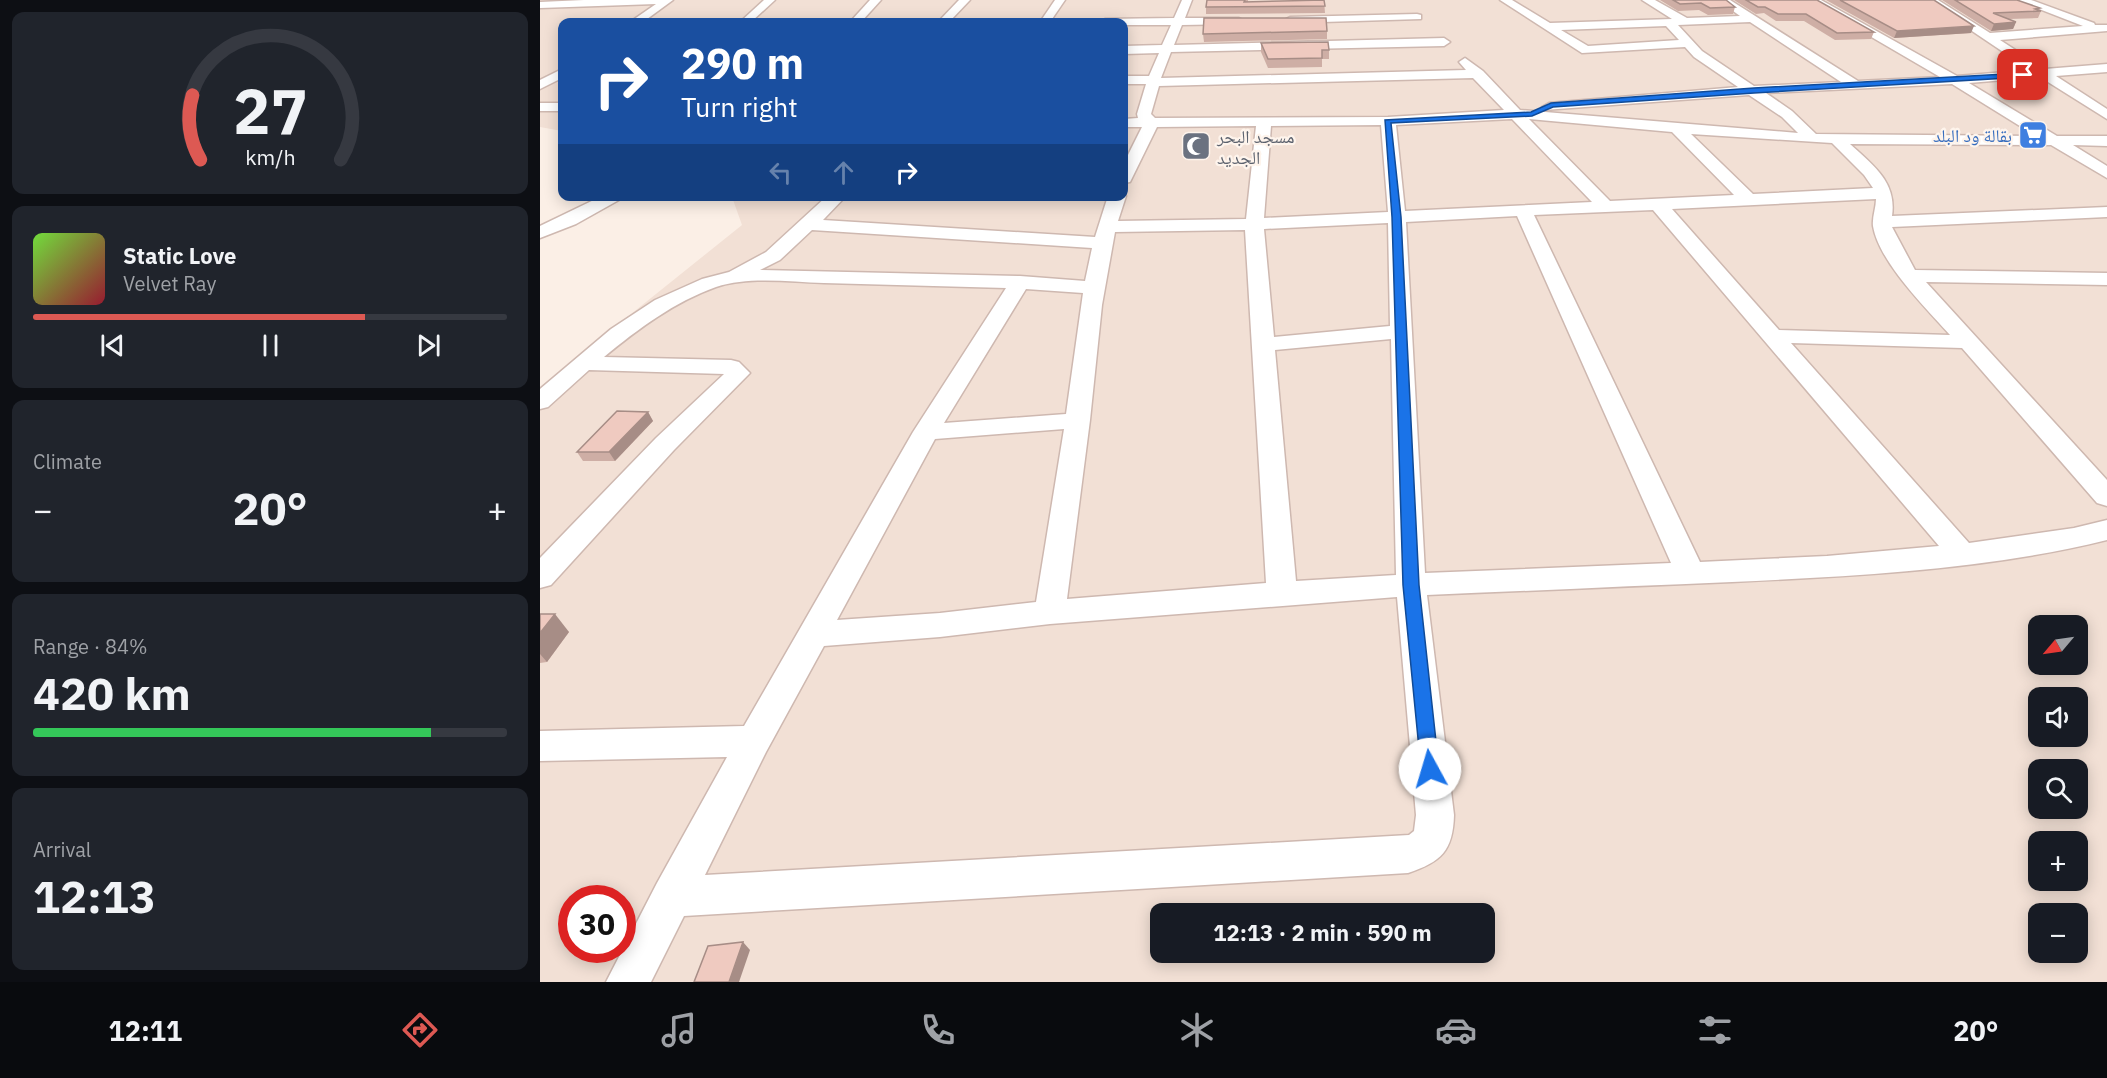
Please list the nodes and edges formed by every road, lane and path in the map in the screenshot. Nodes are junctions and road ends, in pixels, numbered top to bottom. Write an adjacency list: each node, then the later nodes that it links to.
1 (666, 0): 14 (street); 17 (street)
2 (770, 0): 18 (street)
3 (876, 0): 19 (street)
4 (965, 0): 20 (street)
5 (1060, 0): 21 (street)
6 (1186, 0): 27 (street)
7 (1403, 0): 29 (street)
8 (1505, 0): 30 (street)
9 (1647, 0): 25 (street)
10 (1723, 0): 22 (street)
11 (1813, 0): 45 (street)
12 (1931, 0): 32 (street)
13 (2022, 0): 31 (street)
14 (570, 2): 15 (street); 16 (street)
15 (540, 4)
16 (549, 15)
17 (641, 18)
18 (750, 18)
19 (859, 18)
20 (947, 18)
21 (1048, 18)
22 (1753, 19): 25 (street); 48 (street)
23 (1257, 20): 27 (street)
24 (1280, 20): 29 (street)
25 (1684, 21): 28 (street)
26 (1128, 22): 27 (street)
27 (1177, 22): 36 (street)
28 (1669, 22): 30 (street); 34 (street)
29 (1424, 23): 33 (street)
30 (1548, 27): 34 (street)
31 (2105, 30): 32 (street)
32 (1987, 37): 40 (street)
33 (1444, 42): 37 (street); 39 (street)
34 (1689, 43): 49 (street)
35 (1128, 50): 36 (street)
36 (1166, 50): 37 (street); 46 (street)
37 (1350, 61): 39 (street); 46 (street)
38 (2107, 68): 40 (street)
39 (1478, 74): 53 (street)
40 (2046, 74): 45 (street); 52 (street)
41 (558, 75): 42 (street)
42 (540, 76)
43 (558, 76): 47 (street)
44 (1128, 80): 46 (street)
45 (1955, 80): 48 (street); 61 (street)
46 (1154, 81): 56 (street)
47 (540, 85)
48 (1855, 85): 49 (street)
49 (1754, 90): 53 (street); 59 (street)
50 (540, 107): 51 (street)
51 (558, 107)
52 (2105, 112)
53 (1525, 114): 54 (street); 58 (street); 71 (street)
54 (1388, 121): 57 (street); 74 (street)
55 (1128, 123): 56 (street)
56 (1152, 123): 57 (street); 63 (street)
57 (1264, 123): 77 (street)
58 (1676, 128): 59 (street); 66 (street)
59 (1812, 138): 60 (street)
60 (1836, 139): 61 (street); 65 (street)
61 (2052, 140): 62 (street); 64 (street)
62 (2107, 141)
63 (1128, 169)
64 (2107, 173)
65 (1884, 193): 66 (street); 75 (street)
66 (1749, 200): 70 (street)
67 (605, 201): 78 (street)
68 (832, 201): 76 (street)
69 (1116, 201): 79 (street)
70 (1658, 204): 71 (street); 86 (street)
71 (1605, 206): 72 (street)
72 (1523, 210): 74 (street); 96 (street)
73 (2107, 212): 75 (street)
74 (1396, 217): 77 (street); 85 (street)
75 (1882, 222): 80 (street)
76 (805, 224): 79 (street); 81 (street)
77 (1254, 224): 79 (street); 88 (street)
78 (540, 232)
79 (1105, 235): 84 (street)
80 (1909, 276): 82 (street); 87 (street)
81 (730, 278): 83 (street); 89 (street)
82 (2107, 279)
83 (1020, 282): 84 (street); 92 (street)
84 (1093, 288): 91 (street)
85 (1401, 331): 88 (street); 98 (street)
86 (1775, 336): 87 (street); 95 (street)
87 (1968, 342): 93 (street)
88 (1263, 345): 99 (street)
89 (584, 363): 90 (street); 97 (street)
90 (540, 402)
91 (1078, 420): 92 (street); 100 (street)
92 (926, 432): 101 (street)
93 (2107, 497)
94 (2107, 530): 95 (street)
95 (1962, 554): 96 (street)
96 (1691, 574): 98 (street)
97 (540, 577)
98 (1411, 585): 99 (street); 104 (street)
99 (1282, 593): 100 (street)
100 (1050, 612): 101 (street)
101 (815, 634): 102 (street)
102 (754, 741): 103 (street); 104 (street)
103 (540, 746)
104 (671, 897): 105 (street)
105 (628, 982)

